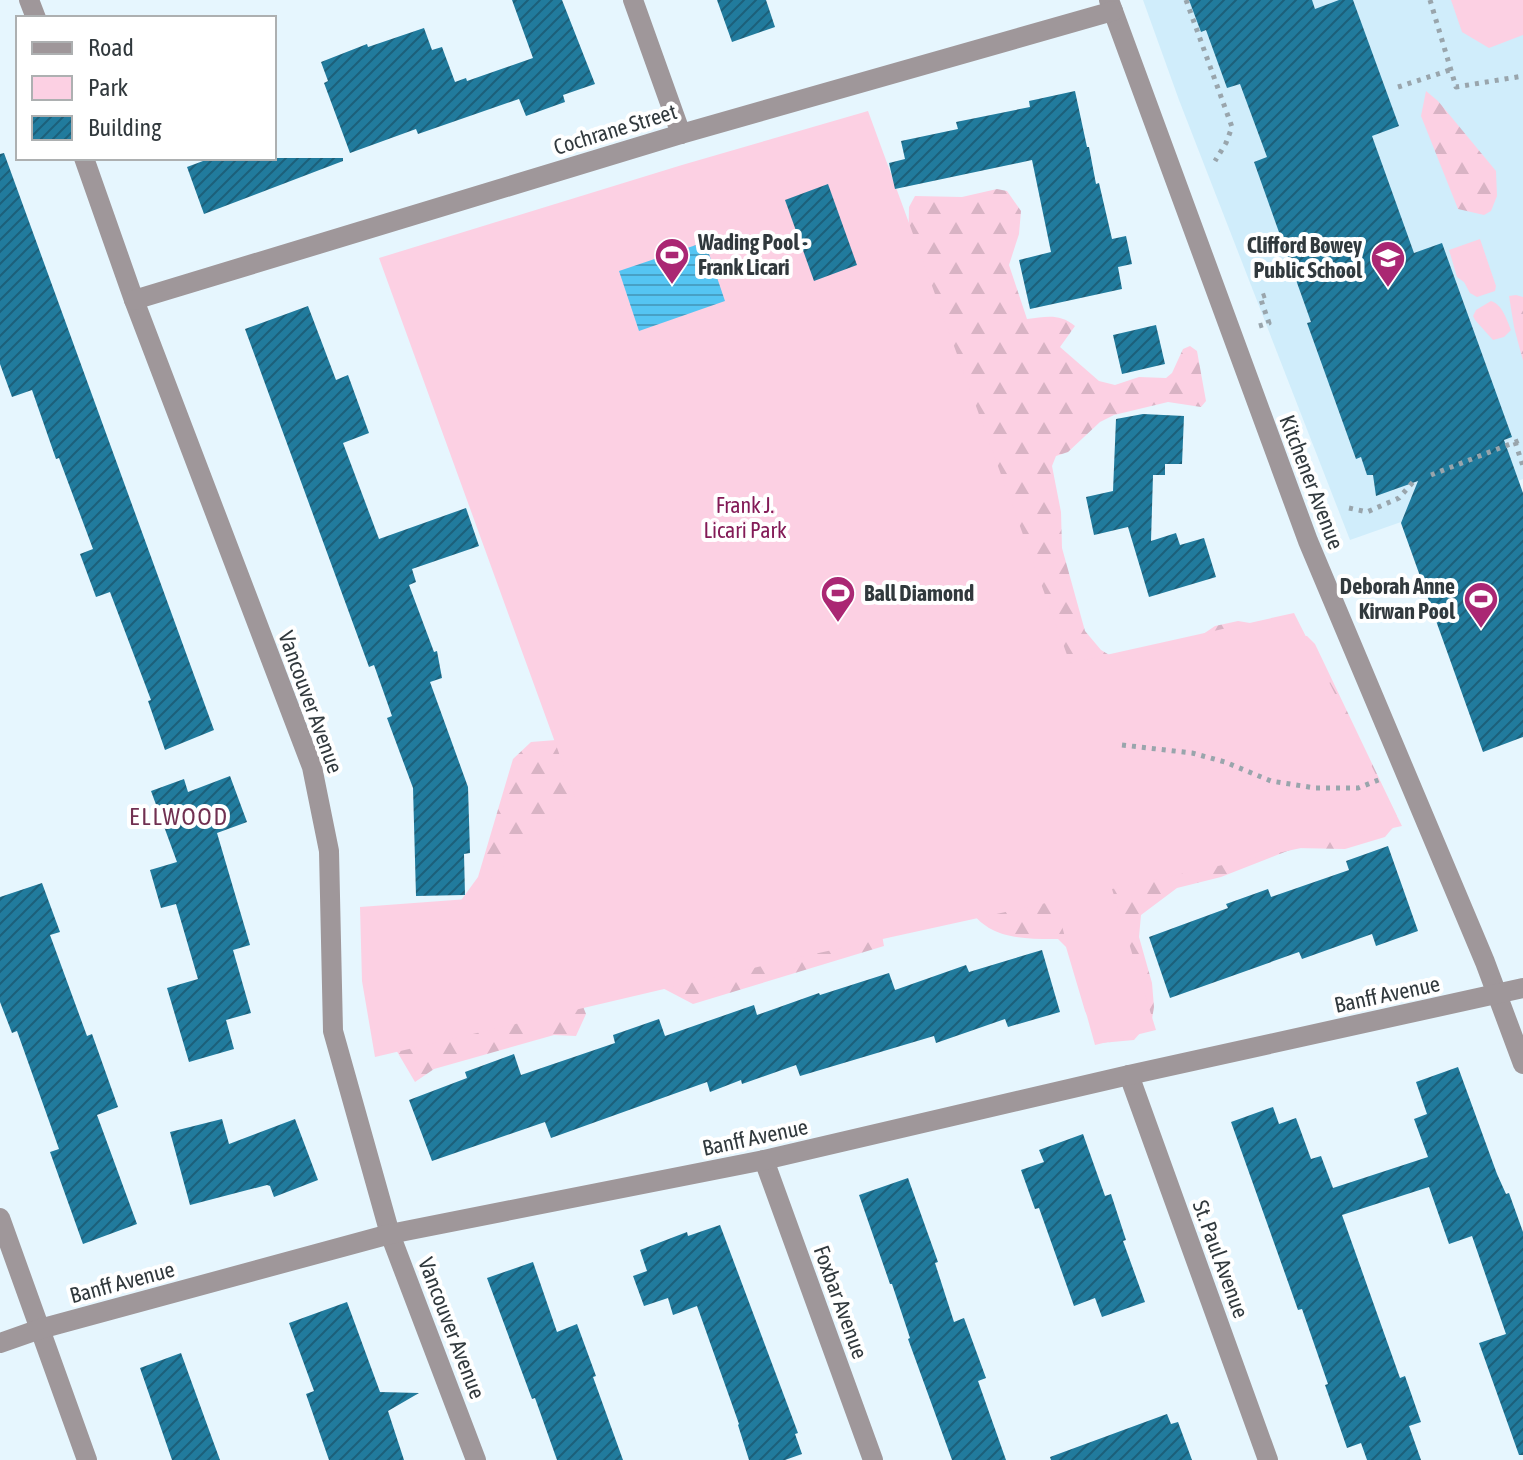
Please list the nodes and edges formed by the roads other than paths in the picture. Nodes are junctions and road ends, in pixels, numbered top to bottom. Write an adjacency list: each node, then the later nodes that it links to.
1 (633, 0): 3 (street)
2 (1111, 5): 3 (street, Cochrane Street); 7 (street, Kitchener Avenue)
3 (681, 134): 5 (street, Cochrane Street)
4 (85, 160): 5 (street, Vancouver Avenue)
5 (134, 300): 12 (street, Vancouver Avenue)
6 (1523, 988): 7 (street, Banff Avenue)
7 (1496, 995): 8 (street, Kitchener Avenue); 9 (street, Banff Avenue)
8 (1523, 1064)
9 (1129, 1075): 10 (street, Banff Avenue); 18 (street, St. Paul Avenue)
10 (764, 1160): 12 (street, Banff Avenue); 17 (street, Foxbar Avenue)
11 (0, 1218): 13 (street)
12 (390, 1234): 13 (street, Banff Avenue); 16 (street, Vancouver Avenue)
13 (40, 1329): 14 (street, Banff Avenue); 15 (street)
14 (0, 1343)
15 (87, 1460)
16 (476, 1460)
17 (873, 1460)
18 (1268, 1460)

